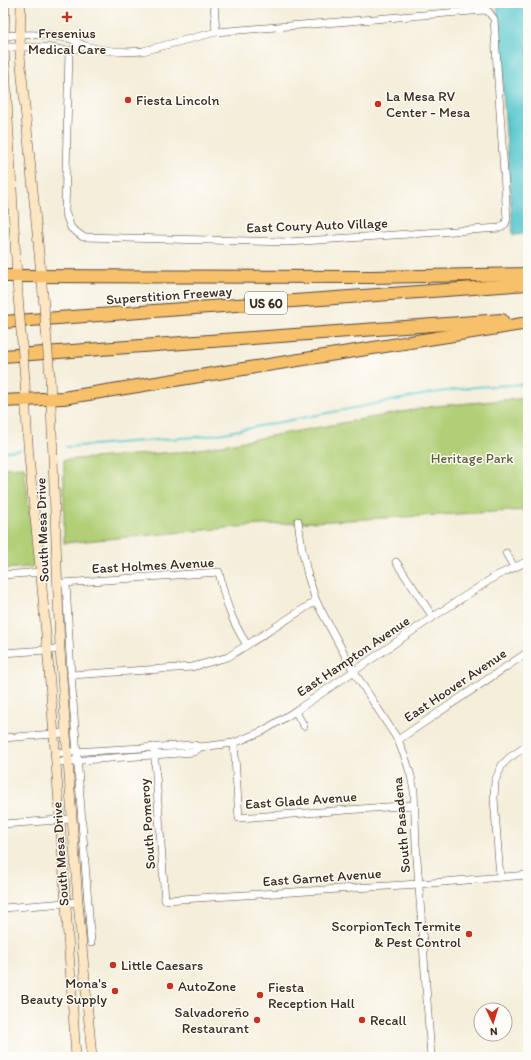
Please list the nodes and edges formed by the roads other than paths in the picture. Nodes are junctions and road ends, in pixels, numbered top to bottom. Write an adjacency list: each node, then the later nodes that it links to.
1 (5, 3): 6 (main road, South Mesa Drive)
2 (21, 3): 5 (main road, South Mesa Drive)
3 (214, 3): 4 (street)
4 (216, 32): 7 (street); 10 (street, East Coury Auto Village)
5 (20, 35): 6 (street); 7 (street); 9 (main road, South Mesa Drive)
6 (4, 36): 8 (main road, South Mesa Drive)
7 (84, 46): 10 (street)
8 (4, 47): 9 (street); 13 (main road, South Mesa Drive)
9 (20, 47): 10 (street); 14 (main road, South Mesa Drive)
10 (69, 50)
11 (528, 274): 14 (highway)
12 (3, 276): 13 (highway)
13 (16, 276): 14 (highway); 21 (main road, South Mesa Drive, bridge)
14 (41, 276): 20 (main road, South Mesa Drive, bridge)
15 (528, 284): 17 (highway, Superstition Freeway / US 60)
16 (528, 318): 19 (highway)
17 (3, 322)
18 (528, 323): 20 (highway)
19 (3, 356)
20 (51, 399): 21 (highway); 30 (main road, South Mesa Drive)
21 (25, 400): 22 (highway); 28 (main road, South Mesa Drive)
22 (3, 401)
23 (298, 521): 31 (street, South Pasadena)
24 (506, 553): 27 (street)
25 (528, 561): 27 (street, East Hampton Avenue)
26 (396, 562): 32 (street)
27 (514, 567): 32 (street, East Hampton Avenue)
28 (41, 572): 29 (street); 35 (main road, South Mesa Drive)
29 (3, 575)
30 (62, 583): 33 (street, East Holmes Avenue); 34 (main road, South Mesa Drive); 39 (street, South Mesa Drive)
31 (316, 601): 33 (street); 38 (street, South Pasadena)
32 (433, 617): 38 (street, East Hampton Avenue)
33 (247, 645): 39 (street)
34 (60, 649): 35 (street); 42 (main road, South Mesa Drive)
35 (47, 650): 37 (street); 43 (main road, South Mesa Drive)
36 (528, 652): 45 (street, East Hoover Avenue)
37 (3, 653)
38 (354, 672): 40 (street, East Hampton Avenue); 45 (street, South Pasadena)
39 (71, 675): 50 (street, South Mesa Drive)
40 (295, 711): 41 (street); 46 (street, East Hampton Avenue)
41 (304, 726)
42 (66, 733): 43 (street); 52 (main road, South Mesa Drive)
43 (54, 734): 44 (street); 53 (main road, South Mesa Drive)
44 (3, 738)
45 (398, 740): 55 (street, South Pasadena)
46 (234, 742): 49 (street, East Hampton Avenue); 55 (street, East Glade Avenue)
47 (528, 745): 60 (street)
48 (154, 747): 49 (street, East Hampton Avenue); 50 (street, East Hampton Avenue); 51 (street, South Pomeroy)
49 (200, 747): 51 (street, East Hampton Avenue)
50 (76, 752): 52 (street, East Hampton Avenue); 54 (street, South Mesa Drive)
51 (155, 754): 54 (street, East Hampton Avenue); 62 (street, South Pomeroy)
52 (67, 757): 53 (street, East Hampton Avenue); 54 (street, East Hampton Avenue); 56 (main road, South Mesa Drive)
53 (56, 758): 57 (main road, South Mesa Drive)
54 (77, 761): 66 (street, South Mesa Drive)
55 (414, 805): 61 (street, South Pasadena)
56 (72, 819): 57 (street); 63 (main road, South Mesa Drive)
57 (60, 820): 58 (street); 64 (main road, South Mesa Drive)
58 (3, 824)
59 (528, 875): 60 (street, East Garnet Avenue)
60 (500, 877): 61 (street, East Garnet Avenue)
61 (419, 884): 62 (street, East Garnet Avenue); 69 (street, South Pasadena)
62 (165, 900)
63 (78, 902): 64 (street); 68 (main road, South Mesa Drive)
64 (66, 903): 65 (street); 67 (main road, South Mesa Drive)
65 (3, 908)
66 (91, 943)
67 (76, 1057)
68 (92, 1057)
69 (431, 1057)

